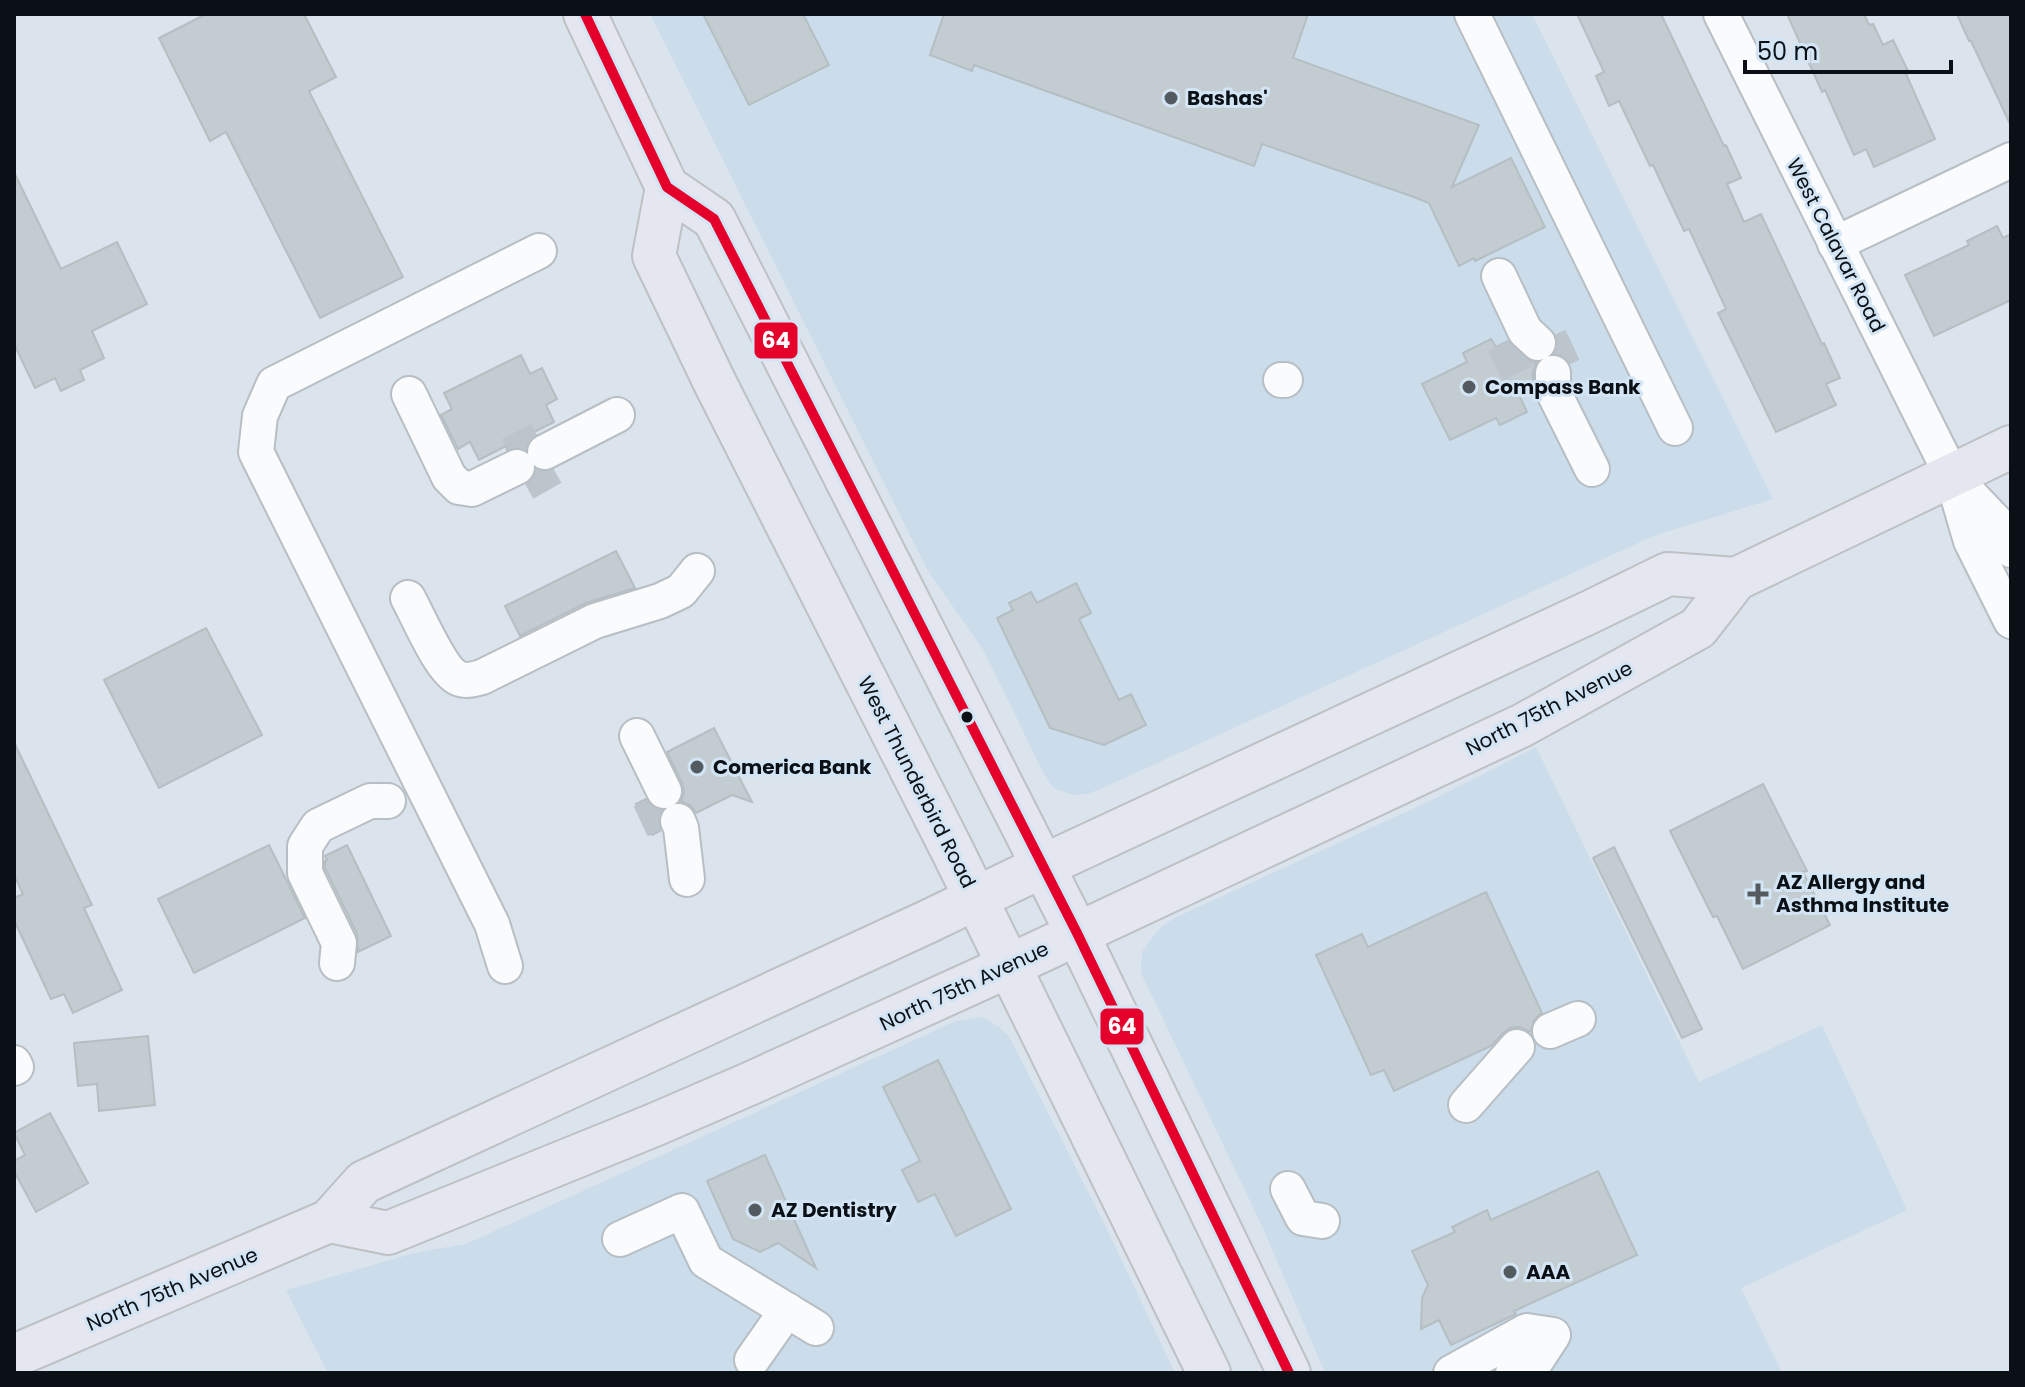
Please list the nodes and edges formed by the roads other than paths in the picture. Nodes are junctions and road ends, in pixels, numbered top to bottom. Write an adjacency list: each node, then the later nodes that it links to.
1 (585, 14): 5 (main road)
2 (1472, 14): 11 (street)
3 (1721, 14): 6 (street, West Calavar Road)
4 (2011, 160): 6 (street)
5 (667, 187): 22 (main road); 24 (main road, West Thunderbird Road)
6 (1835, 244): 14 (street, West Calavar Road)
7 (539, 251): 27 (street)
8 (1499, 276): 13 (street)
9 (409, 394): 10 (street)
10 (617, 415)
11 (1675, 428)
12 (2011, 447): 14 (main road, North 75th Avenue)
13 (1592, 469)
14 (1952, 476): 15 (street); 17 (main road, North 75th Avenue); 19 (street)
15 (2011, 550)
16 (697, 571): 18 (street)
17 (1736, 579): 22 (main road, North 75th Avenue); 25 (main road, North 75th Avenue)
18 (408, 598)
19 (2008, 607)
20 (630, 740): 23 (street)
21 (388, 801): 26 (street)
22 (1043, 866): 24 (main road, North 75th Avenue); 25 (main road)
23 (687, 879)
24 (976, 899): 28 (main road, West Thunderbird Road); 32 (main road, North 75th Avenue)
25 (1077, 933): 28 (main road, North 75th Avenue); 40 (main road)
26 (337, 963)
27 (505, 966)
28 (1009, 966): 32 (main road, North 75th Avenue); 39 (main road, West Thunderbird Road)
29 (1517, 1047): 30 (street)
30 (1466, 1105)
31 (1288, 1189): 33 (street)
32 (329, 1221): 37 (main road, North 75th Avenue)
33 (1322, 1221)
34 (620, 1239): 35 (street)
35 (787, 1310): 36 (street); 38 (street)
36 (816, 1328)
37 (14, 1356)
38 (752, 1360)
39 (1209, 1373)
40 (1289, 1373)
41 (1451, 1373): 42 (street)
42 (1513, 1373)

